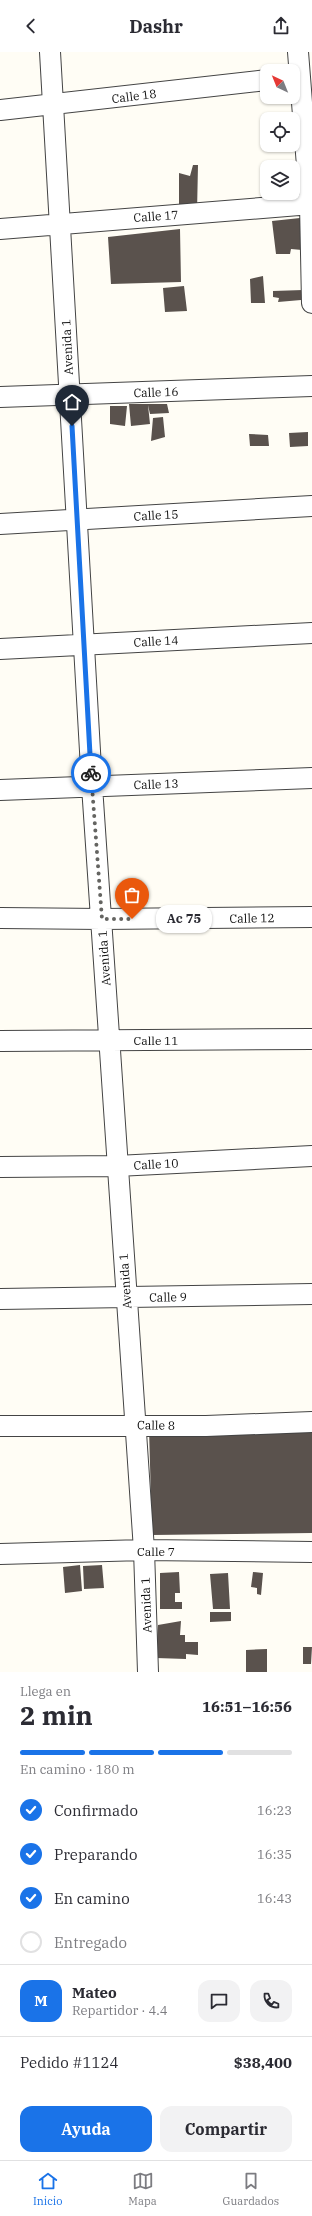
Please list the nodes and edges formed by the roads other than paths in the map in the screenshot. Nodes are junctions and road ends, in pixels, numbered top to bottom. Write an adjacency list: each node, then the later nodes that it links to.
1 (50, 52): 5 (street, Avenida 1)
2 (298, 52): 3 (street)
3 (302, 76): 7 (street)
4 (260, 81): 5 (street, Calle 18)
5 (53, 105): 6 (street, Calle 18); 8 (street, Avenida 1)
6 (0, 110)
7 (311, 204): 8 (street, Calle 17); 10 (street)
8 (60, 224): 9 (street, Calle 17); 12 (street, Avenida 1)
9 (0, 229)
10 (312, 303)
11 (312, 386): 12 (street, Calle 16)
12 (70, 395): 13 (street, Calle 16); 15 (street, Avenida 1)
13 (0, 397)
14 (312, 506): 15 (street, Calle 15)
15 (78, 520): 16 (street, Calle 15); 18 (street, Avenida 1)
16 (0, 524)
17 (312, 633): 18 (street, Calle 14)
18 (85, 645): 19 (street, Calle 14); 21 (street, Avenida 1)
19 (0, 649)
20 (312, 778): 21 (street, Calle 13)
21 (92, 786): 22 (street, Calle 13); 25 (street, Avenida 1)
22 (0, 790)
23 (312, 917): 25 (street, Calle 12)
24 (0, 918): 25 (street, Calle 12)
25 (102, 919): 28 (street, Avenida 1)
26 (312, 1039): 28 (street, Calle 11)
27 (0, 1041): 28 (street, Calle 11)
28 (109, 1041): 30 (street, Avenida 1)
29 (312, 1156): 30 (street, Calle 10)
30 (117, 1166): 31 (street, Calle 10); 33 (street, Avenida 1)
31 (0, 1167)
32 (312, 1294): 33 (street, Calle 9)
33 (126, 1297): 34 (street, Calle 9); 36 (street, Avenida 1)
34 (0, 1299)
35 (312, 1422): 36 (street, Calle 8)
36 (135, 1425): 37 (street, Calle 8); 38 (street, Avenida 1)
37 (0, 1426)
38 (144, 1550): 39 (street, Calle 7); 40 (street, Calle 7); 41 (street, Avenida 1)
39 (312, 1552)
40 (0, 1554)
41 (148, 1672)

